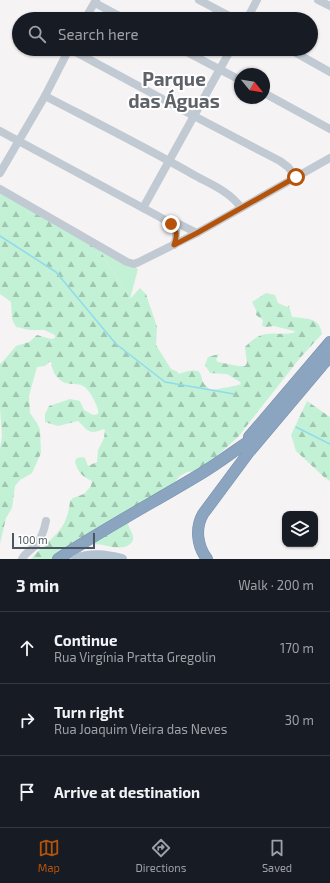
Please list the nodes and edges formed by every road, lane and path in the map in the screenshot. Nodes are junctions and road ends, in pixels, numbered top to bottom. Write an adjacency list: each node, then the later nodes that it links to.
1 (199, 0): 8 (street)
2 (257, 0): 9 (street)
3 (318, 0): 5 (street)
4 (95, 2): 6 (street); 7 (street)
5 (330, 6)
6 (89, 12)
7 (113, 12)
8 (222, 12)
9 (251, 12)
10 (66, 56): 18 (street)
11 (83, 56): 20 (street)
12 (194, 56): 15 (street)
13 (227, 56): 15 (street)
14 (301, 56): 16 (street)
15 (220, 70): 17 (street); 20 (street)
16 (330, 72)
17 (234, 77)
18 (45, 96): 23 (street); 25 (street)
19 (270, 96): 21 (street)
20 (194, 116): 25 (street); 27 (street)
21 (330, 129)
22 (0, 131): 23 (street)
23 (18, 141): 26 (street); 29 (street)
24 (330, 158): 27 (street)
25 (170, 161): 29 (street); 30 (street)
26 (0, 173)
27 (296, 177): 30 (street)
28 (0, 189): 33 (street)
29 (143, 208): 31 (street)
30 (241, 208): 32 (street)
31 (159, 217): 32 (street); 33 (street)
32 (197, 233): 33 (street)
33 (174, 245)
34 (330, 342): 36 (highway)
35 (330, 356): 36 (highway)
36 (246, 448): 39 (highway); 42 (highway)
37 (46, 522): 38 (street)
38 (22, 559)
39 (58, 559)
40 (76, 559): 41 (main road)
41 (122, 559)
42 (206, 559)

